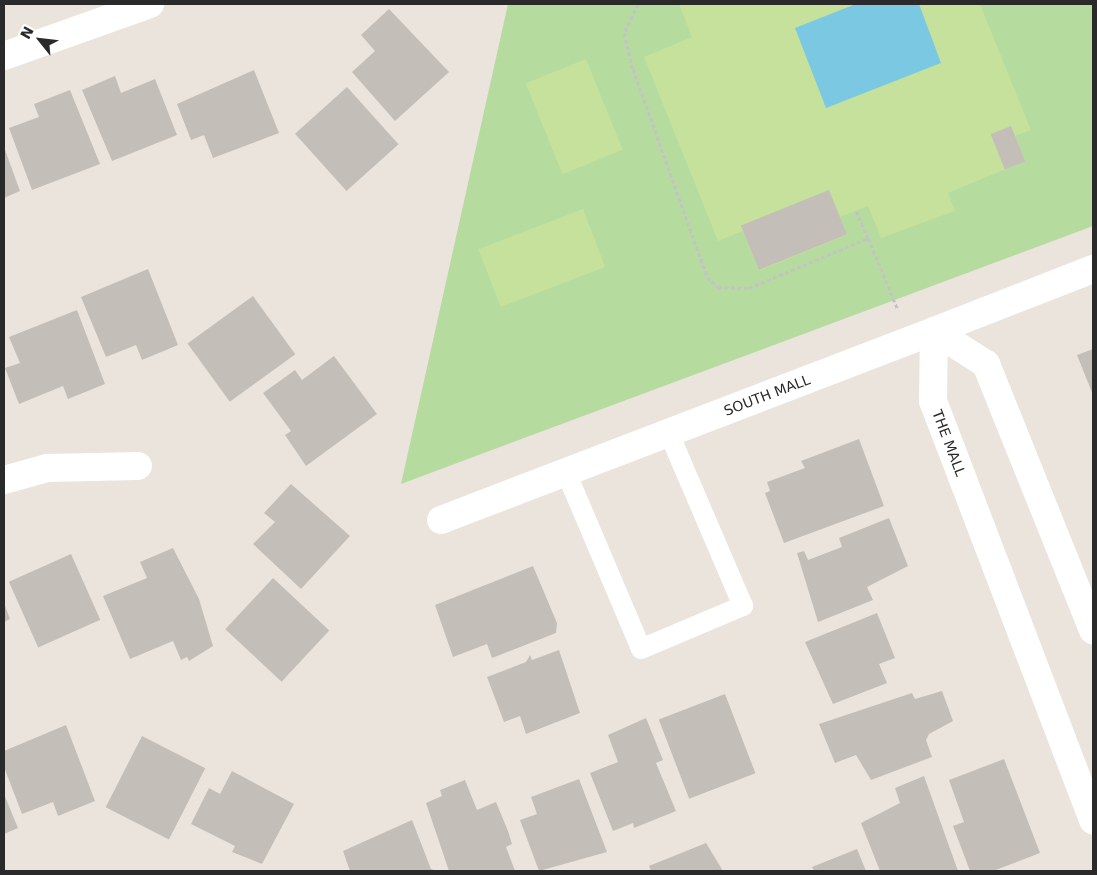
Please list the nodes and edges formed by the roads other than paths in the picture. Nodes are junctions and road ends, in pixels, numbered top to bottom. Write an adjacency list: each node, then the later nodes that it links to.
1 (150, 4): 2 (street)
2 (4, 56)
3 (1093, 269): 4 (street, SOUTH MALL)
4 (922, 335): 5 (street, SOUTH MALL); 10 (street); 11 (street, THE MALL)
5 (669, 433): 7 (street, SOUTH MALL); 7 (lane)
6 (138, 466): 8 (street)
7 (566, 472): 9 (street, SOUTH MALL)
8 (4, 480)
9 (441, 520)
10 (1093, 630)
11 (1093, 820)

